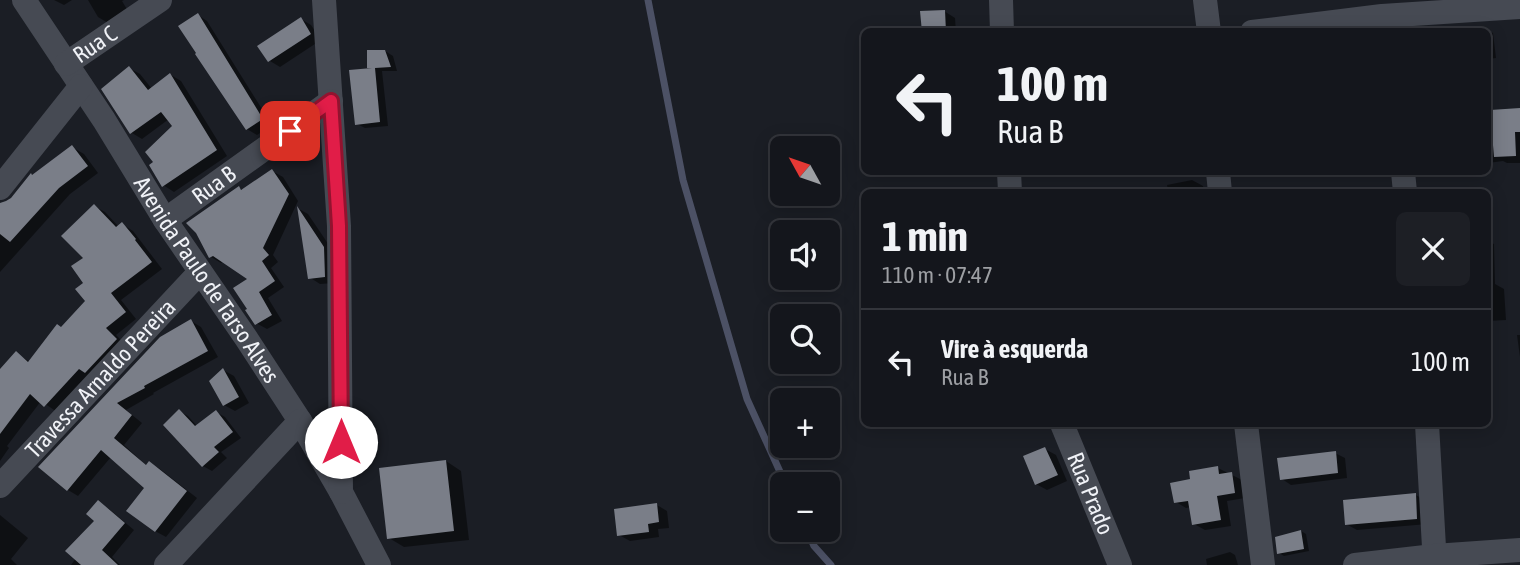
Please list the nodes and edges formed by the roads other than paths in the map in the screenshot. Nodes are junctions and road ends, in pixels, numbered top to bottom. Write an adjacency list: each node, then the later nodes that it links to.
1 (24, 0): 11 (street, Avenida Paulo de Tarso Alves)
2 (160, 0): 11 (street, Rua C)
3 (324, 0): 13 (street)
4 (1001, 0): 8 (street)
5 (1205, 0): 9 (street)
6 (1520, 7): 7 (street)
7 (1382, 16): 10 (street)
8 (1002, 28)
9 (1208, 28)
10 (1284, 28)
11 (66, 64): 12 (street, Avenida Paulo de Tarso Alves)
12 (81, 86): 14 (street); 15 (street, Avenida Paulo de Tarso Alves)
13 (331, 101): 15 (street, Rua B); 22 (street)
14 (0, 188)
15 (165, 220): 16 (street, Avenida Paulo de Tarso Alves)
16 (200, 272): 17 (street, Avenida Paulo de Tarso Alves); 21 (street, Travessa Arnaldo Pereira)
17 (300, 421): 22 (street, Avenida Paulo de Tarso Alves); 25 (street)
18 (1063, 427): 27 (street, Rua Prado)
19 (1246, 427): 28 (street)
20 (1427, 427): 24 (street)
21 (0, 486)
22 (341, 492): 26 (street, Avenida Paulo de Tarso Alves)
23 (1520, 550): 24 (street)
24 (1435, 561): 29 (street)
25 (166, 565)
26 (379, 565)
27 (1120, 565)
28 (1263, 565)
29 (1355, 565)

